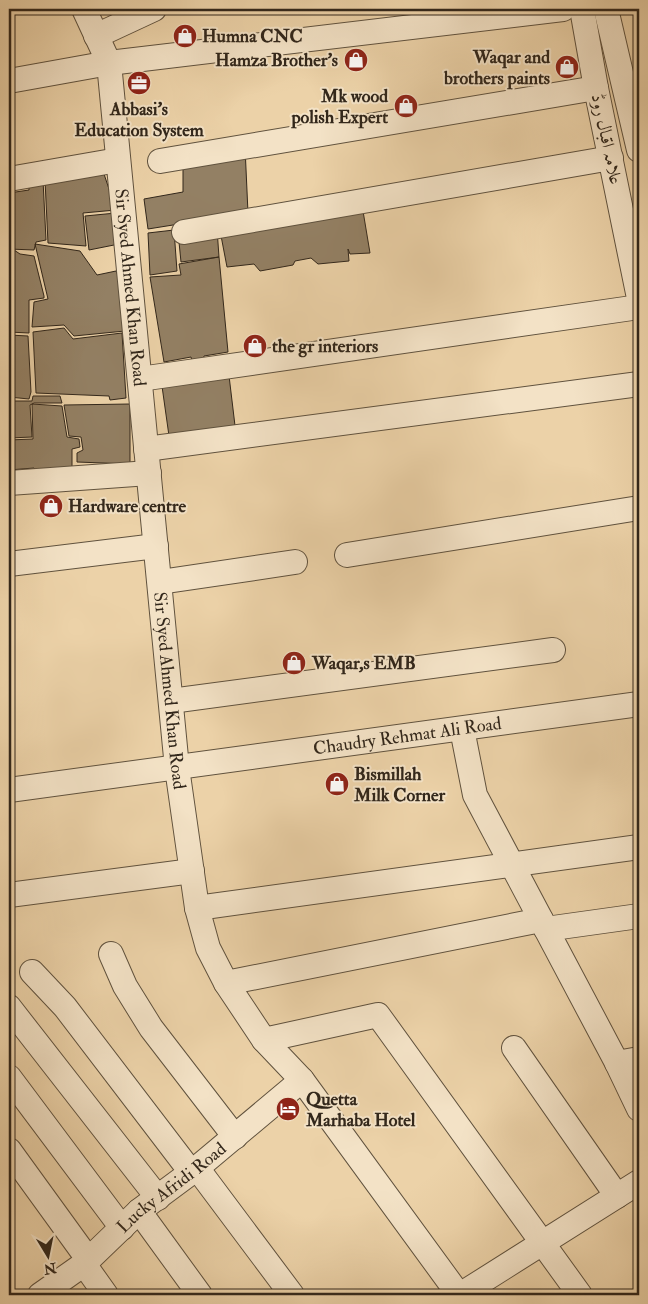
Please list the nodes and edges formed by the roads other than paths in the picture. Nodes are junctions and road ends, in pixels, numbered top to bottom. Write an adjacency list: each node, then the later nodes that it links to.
1 (84, 9): 6 (street, Sir Syed Ahmed Khan Road)
2 (154, 9): 6 (street)
3 (563, 9): 7 (street)
4 (582, 9): 9 (street, علامہ اقبال روڈ)
5 (606, 9): 10 (street, علامہ اقبال روڈ)
6 (96, 36): 7 (street, Sir Syed Ahmed Khan Road)
7 (109, 63): 8 (street); 12 (street, Sir Syed Ahmed Khan Road)
8 (9, 82)
9 (596, 88): 11 (street, علامہ اقبال روڈ); 13 (street)
10 (639, 150)
11 (611, 158): 15 (street); 16 (street, علامہ اقبال روڈ)
12 (118, 160): 14 (street); 19 (street, Sir Syed Ahmed Khan Road)
13 (160, 161)
14 (9, 179)
15 (184, 232)
16 (636, 264): 17 (street, علامہ اقبال روڈ)
17 (639, 298)
18 (639, 307): 19 (street)
19 (140, 378): 21 (street, Sir Syed Ahmed Khan Road)
20 (639, 384): 21 (street)
21 (146, 449): 22 (street, Sir Syed Ahmed Khan Road)
22 (149, 473): 23 (street); 25 (street, Sir Syed Ahmed Khan Road)
23 (9, 483)
24 (639, 508): 26 (street)
25 (156, 546): 28 (street); 29 (street, Sir Syed Ahmed Khan Road)
26 (347, 555)
27 (295, 562): 29 (street)
28 (9, 564)
29 (160, 582): 31 (street, Sir Syed Ahmed Khan Road)
30 (552, 650): 31 (street)
31 (171, 701): 34 (street, Sir Syed Ahmed Khan Road)
32 (639, 704): 33 (street, Chaudry Rehmat Ali Road)
33 (462, 729): 34 (street, Chaudry Rehmat Ali Road); 37 (street)
34 (177, 768): 35 (street, Chaudry Rehmat Ali Road); 38 (street, Sir Syed Ahmed Khan Road)
35 (9, 790)
36 (639, 847): 37 (street)
37 (512, 865): 40 (street); 42 (street)
38 (192, 871): 39 (street); 40 (street, Sir Syed Ahmed Khan Road)
39 (9, 895)
40 (197, 908): 45 (street, Sir Syed Ahmed Khan Road)
41 (639, 916): 42 (street)
42 (544, 925): 45 (street); 49 (street)
43 (111, 954): 53 (street)
44 (32, 972): 55 (street)
45 (226, 984): 47 (street, Sir Syed Ahmed Khan Road)
46 (9, 1007): 58 (street)
47 (264, 1040): 51 (street, Sir Syed Ahmed Khan Road); 60 (street)
48 (514, 1048): 57 (street)
49 (628, 1061): 52 (street)
50 (9, 1077): 59 (street)
51 (302, 1080): 53 (street, Lucky Afridi Road); 66 (street, Sir Syed Ahmed Khan Road)
52 (639, 1109)
53 (235, 1137): 55 (street, Lucky Afridi Road)
54 (9, 1150): 61 (street)
55 (194, 1170): 58 (street, Lucky Afridi Road); 65 (street)
56 (639, 1182): 57 (street)
57 (617, 1196): 60 (street)
58 (149, 1204): 59 (street, Lucky Afridi Road); 64 (street)
59 (122, 1228): 61 (street, Lucky Afridi Road)
60 (542, 1243): 66 (street); 67 (street)
61 (86, 1262): 62 (street, Lucky Afridi Road); 63 (street)
62 (40, 1295)
63 (106, 1295)
64 (200, 1295)
65 (292, 1295)
66 (459, 1295)
67 (580, 1295)

